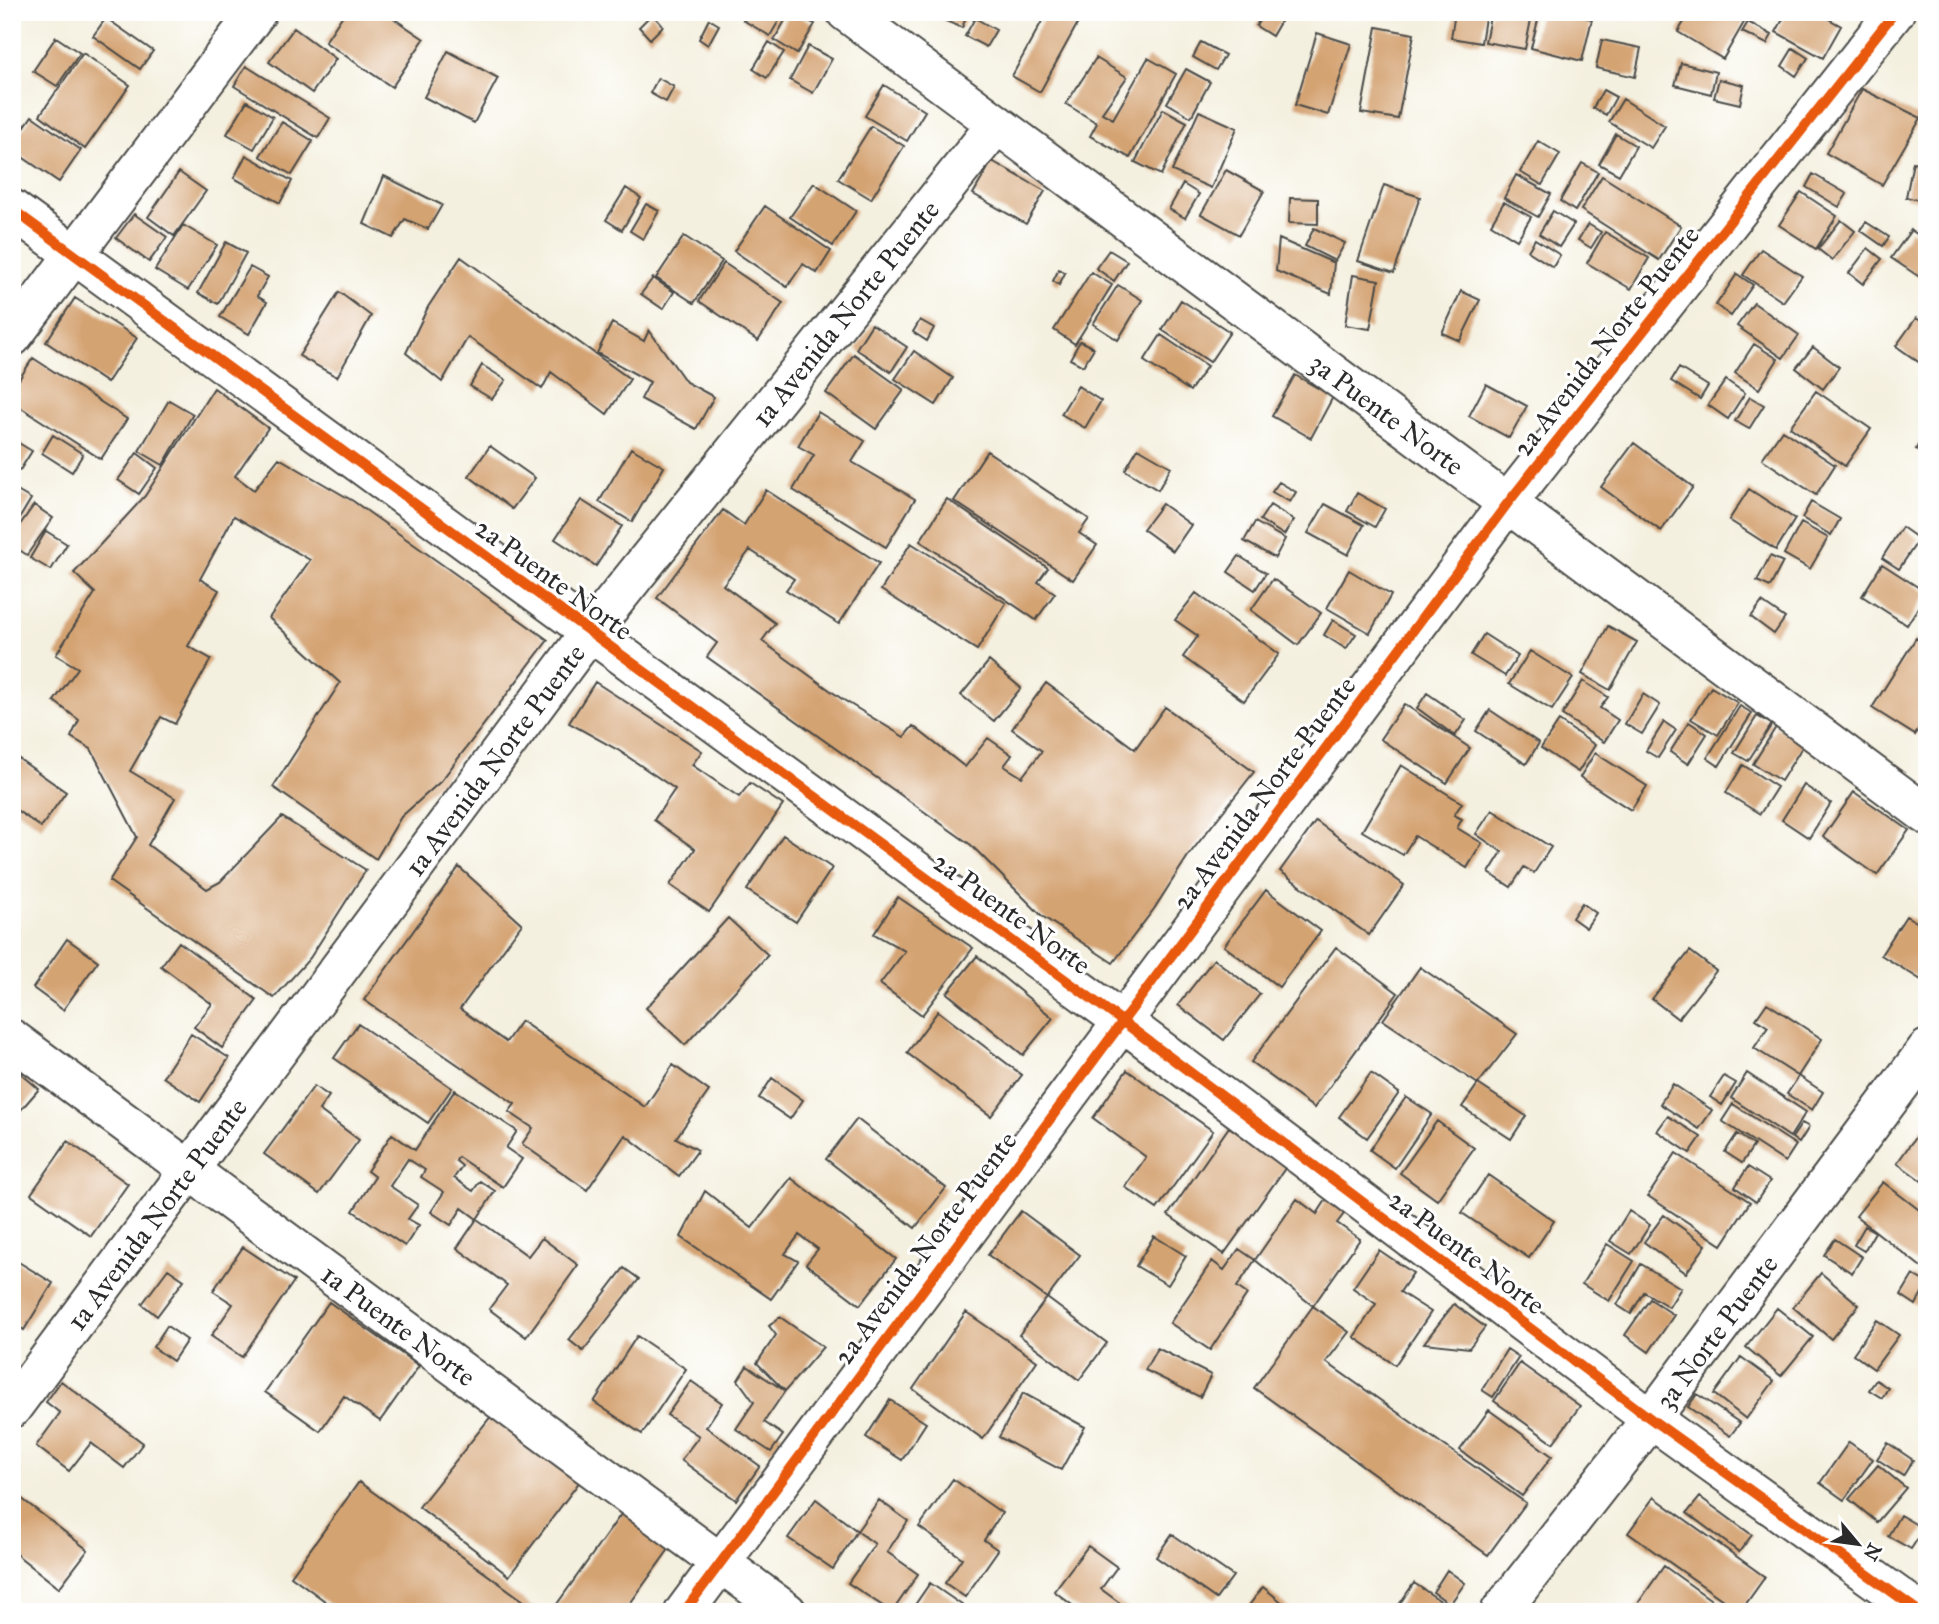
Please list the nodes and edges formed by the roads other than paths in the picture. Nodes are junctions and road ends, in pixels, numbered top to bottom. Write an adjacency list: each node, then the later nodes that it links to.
1 (257, 12): 6 (street)
2 (846, 12): 4 (street, 3a Puente Norte)
3 (1895, 12): 8 (street, 2a Avenida Norte Puente)
4 (996, 125): 8 (street, 3a Puente Norte); 9 (street, 1a Avenida Norte Puente)
5 (12, 209): 6 (street, 2a Puente Norte)
6 (74, 256): 7 (street); 9 (street, 2a Puente Norte)
7 (12, 337)
8 (1507, 504): 10 (street, 3a Puente Norte); 11 (street, 2a Avenida Norte Puente)
9 (589, 633): 11 (street, 2a Puente Norte); 14 (street, 1a Avenida Norte Puente)
10 (1927, 815)
11 (1122, 1021): 16 (street, 2a Puente Norte); 17 (street, 2a Avenida Norte Puente)
12 (12, 1039): 14 (street, 1a Puente Norte)
13 (1927, 1049): 16 (street, 3a Norte Puente)
14 (190, 1171): 15 (street, 1a Avenida Norte Puente); 17 (street, 1a Puente Norte)
15 (12, 1408)
16 (1651, 1419): 20 (street, 3a Norte Puente); 21 (street, 2a Puente Norte)
17 (720, 1562): 18 (street, 2a Avenida Norte Puente); 19 (street, 1a Puente Norte)
18 (684, 1612)
19 (787, 1612)
20 (1500, 1612)
21 (1920, 1612)

